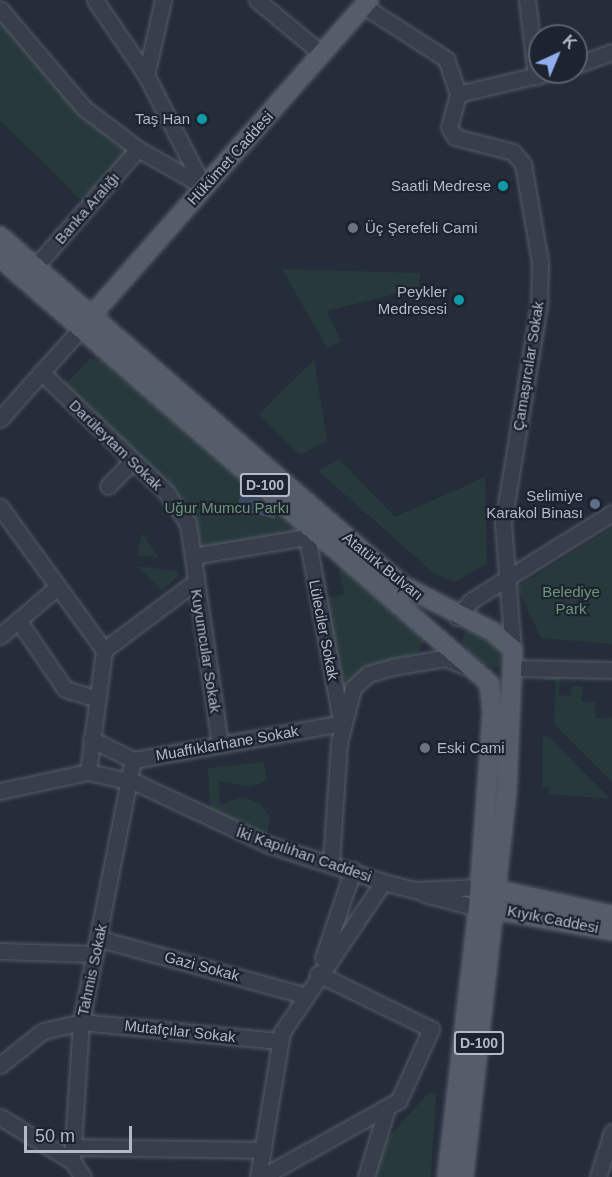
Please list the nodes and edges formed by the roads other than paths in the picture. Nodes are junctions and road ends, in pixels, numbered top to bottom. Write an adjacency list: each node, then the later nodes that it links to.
1 (95, 0): 11 (street)
2 (163, 0): 11 (street)
3 (257, 0): 9 (street)
4 (526, 0): 7 (street)
5 (366, 3): 9 (main road, Hükümet Caddesi); 13 (street)
6 (0, 9): 14 (street)
7 (532, 24)
8 (612, 52): 10 (street)
9 (322, 54): 15 (main road, Hükümet Caddesi)
10 (588, 61)
11 (146, 75): 15 (street)
12 (528, 78): 13 (street)
13 (458, 94): 27 (street, Çamaşırcılar Sokak)
14 (138, 149): 15 (street); 18 (street, Banka Aralığı)
15 (203, 186): 19 (main road, Hükümet Caddesi)
16 (0, 236): 18 (main road, Atatürk Bulvarı / D-100)
17 (0, 258): 19 (main road, Atatürk Bulvarı / D-100)
18 (35, 267): 19 (main road, Atatürk Bulvarı / D-100)
19 (87, 321): 20 (street); 30 (main road, Atatürk Bulvarı / D-100); 33 (main road, Atatürk Bulvarı / D-100)
20 (41, 372): 21 (street); 22 (street, Darüleytam Sokak)
21 (0, 419)
22 (133, 460): 23 (street); 26 (street, Darüleytam Sokak)
23 (108, 486)
24 (0, 507): 29 (street)
25 (612, 513): 27 (street)
26 (193, 556): 28 (street, Kuyumcular Sokak); 40 (street, Lüleciler Sokak)
27 (505, 581): 30 (street); 34 (street, Çamaşırcılar Sokak)
28 (195, 582): 35 (street); 42 (street, Kuyumcular Sokak)
29 (56, 588): 31 (street); 35 (street)
30 (457, 618): 33 (main road); 34 (main road, Atatürk Bulvarı / D-100)
31 (18, 620): 32 (street); 39 (street)
32 (0, 636)
33 (448, 644): 38 (main road, Atatürk Bulvarı / D-100)
34 (513, 649): 36 (main road, Atatürk Bulvarı / D-100)
35 (105, 650): 39 (street)
36 (515, 668): 37 (street); 38 (main road); 50 (main road, Atatürk Bulvarı / D-100)
37 (612, 670)
38 (478, 671): 40 (street); 50 (main road, Atatürk Bulvarı / D-100)
39 (95, 698): 41 (street)
40 (342, 723): 42 (street, Muaffıklarhane Sokak); 47 (street)
41 (91, 739): 43 (street); 44 (street)
42 (220, 745): 43 (street, Muaffıklarhane Sokak)
43 (133, 760): 45 (street)
44 (88, 772): 45 (street, İki Kapılıhan Caddesi); 46 (street)
45 (129, 780): 47 (street, İki Kapılıhan Caddesi); 55 (street, Tahmis Sokak)
46 (2, 787)
47 (331, 863): 48 (street, İki Kapılıhan Caddesi)
48 (353, 870): 49 (street, İki Kapılıhan Caddesi); 58 (street)
49 (383, 882): 51 (street, İki Kapılıhan Caddesi); 58 (street)
50 (487, 887): 51 (street, İki Kapılıhan Caddesi); 52 (main road, Atatürk Bulvarı / D-100); 53 (main road, Kıyık Caddesi)
51 (416, 890): 52 (street, İki Kapılıhan Caddesi)
52 (483, 913): 54 (main road, Kıyık Caddesi); 71 (main road, Atatürk Bulvarı / D-100); 72 (main road, Atatürk Bulvarı / D-100)
53 (612, 915)
54 (612, 931)
55 (100, 939): 57 (street, Tahmis Sokak); 59 (street, Gazi Sokak)
56 (0, 951): 57 (street)
57 (95, 954): 60 (street, Tahmis Sokak)
58 (318, 974): 59 (street); 63 (street)
59 (303, 995): 61 (street)
60 (81, 1022): 61 (street, Mutafçılar Sokak); 62 (street, Mutafçılar Sokak); 67 (street, Tahmis Sokak)
61 (279, 1041): 66 (street)
62 (0, 1065)
63 (386, 1111): 69 (street); 70 (street)
64 (0, 1117): 67 (street)
65 (612, 1132): 73 (street)
66 (263, 1150): 67 (street); 69 (street)
67 (73, 1154): 68 (street)
68 (83, 1177)
69 (260, 1177)
70 (366, 1177)
71 (447, 1177)
72 (464, 1177)
73 (598, 1177)

